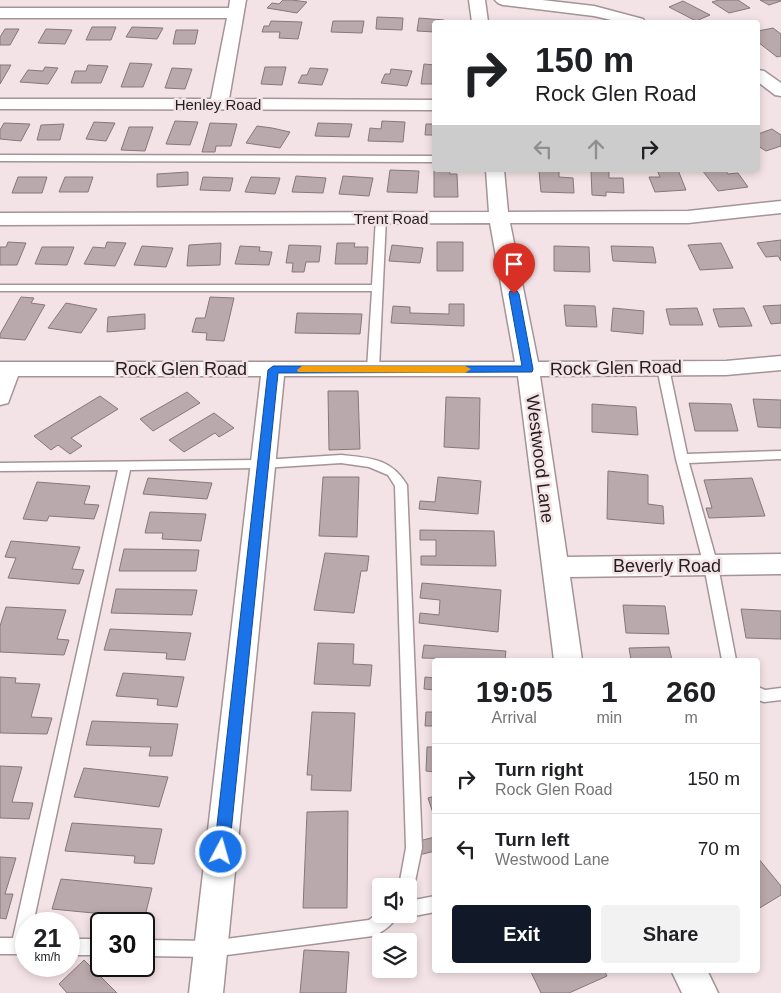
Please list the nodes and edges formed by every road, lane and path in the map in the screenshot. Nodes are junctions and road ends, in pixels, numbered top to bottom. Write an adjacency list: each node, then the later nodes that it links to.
1 (477, 0): 8 (street)
2 (503, 0): 3 (street)
3 (510, 0): 6 (street)
4 (621, 3): 6 (street)
5 (236, 6): 7 (street); 11 (street)
6 (582, 6): 9 (street)
7 (0, 13)
8 (480, 20)
9 (630, 20)
10 (0, 104): 11 (street, Henley Road)
11 (219, 104): 12 (street, Henley Road)
12 (432, 105)
13 (0, 158): 14 (lane)
14 (432, 159)
15 (495, 172): 18 (street, Westwood Lane)
16 (781, 207): 18 (street, Trent Road)
17 (381, 218): 18 (street, Trent Road); 19 (street, Trent Road); 21 (lane)
18 (499, 218): 25 (street, Westwood Lane)
19 (0, 219)
20 (0, 288): 21 (lane)
21 (377, 288): 27 (lane)
22 (781, 363): 23 (street, Rock Glen Road)
23 (663, 368): 25 (street, Rock Glen Road); 30 (lane)
24 (4, 369): 26 (street, Rock Glen Road); 28 (street)
25 (528, 369): 27 (street, Rock Glen Road); 36 (street, Westwood Lane)
26 (273, 370): 27 (street, Rock Glen Road); 31 (street)
27 (373, 370)
28 (0, 397)
29 (781, 455): 30 (lane)
30 (682, 459): 35 (lane)
31 (263, 464): 32 (lane); 41 (lane); 49 (street)
32 (124, 466): 33 (lane); 44 (lane)
33 (0, 468)
34 (781, 564): 35 (street, Beverly Road)
35 (711, 566): 36 (street, Beverly Road); 38 (lane)
36 (554, 567): 37 (street, Westwood Lane)
37 (568, 658)
38 (729, 658)
39 (760, 694): 40 (lane)
40 (781, 694)
41 (408, 878)
42 (432, 905): 43 (lane)
43 (417, 907)
44 (30, 912)
45 (379, 923): 49 (lane)
46 (0, 946): 47 (lane)
47 (15, 946)
48 (155, 948): 49 (lane)
49 (211, 949): 51 (street)
50 (690, 973): 52 (street)
51 (206, 993)
52 (701, 993)

